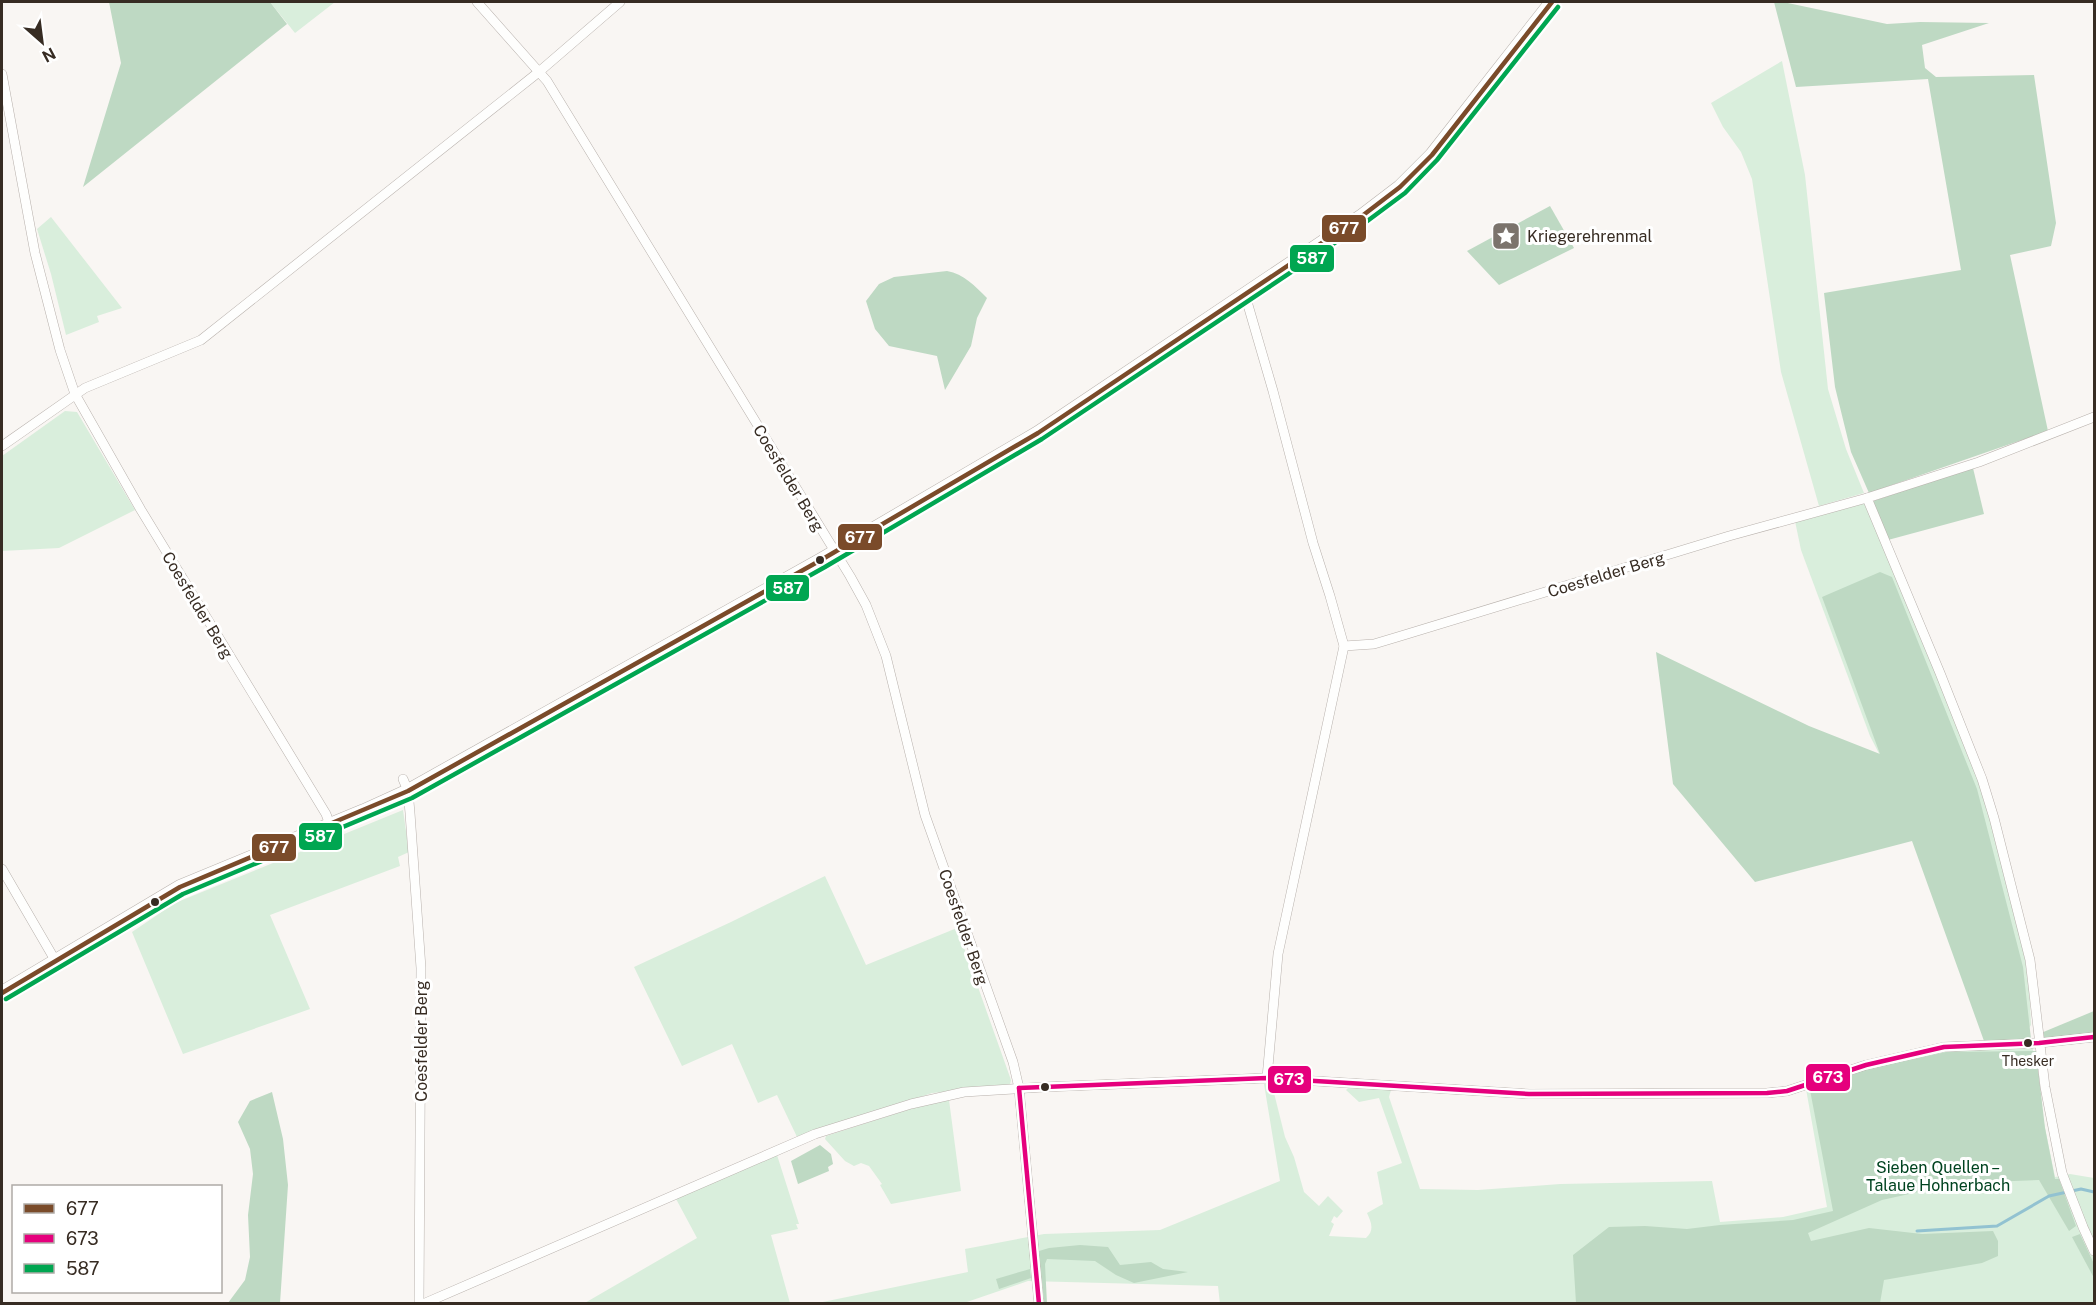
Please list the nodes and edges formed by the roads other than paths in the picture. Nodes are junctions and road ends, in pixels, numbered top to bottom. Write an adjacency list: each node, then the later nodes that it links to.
1 (477, 2): 4 (street, Coesfelder Berg)
2 (620, 2): 4 (street)
3 (1552, 2): 6 (street)
4 (540, 71): 7 (street); 11 (street, Coesfelder Berg)
5 (2, 74): 7 (street, Coesfelder Berg)
6 (1243, 296): 11 (street); 12 (street)
7 (75, 394): 9 (street); 14 (street, Coesfelder Berg)
8 (2094, 417): 10 (street, Coesfelder Berg)
9 (2, 446)
10 (1867, 498): 12 (street, Coesfelder Berg); 19 (street)
11 (835, 552): 13 (street); 21 (street, Coesfelder Berg)
12 (1344, 646): 20 (street)
13 (406, 785): 14 (street); 23 (street, Coesfelder Berg)
14 (328, 819): 16 (street)
15 (2, 869): 16 (street)
16 (55, 960): 17 (street)
17 (2, 993)
18 (2094, 1037): 19 (street)
19 (2039, 1043): 20 (street); 22 (street)
20 (1267, 1078): 21 (street)
21 (1019, 1088): 23 (street); 24 (street, Coesfelder Berg)
22 (2094, 1251)
23 (421, 1304)
24 (1039, 1304)

